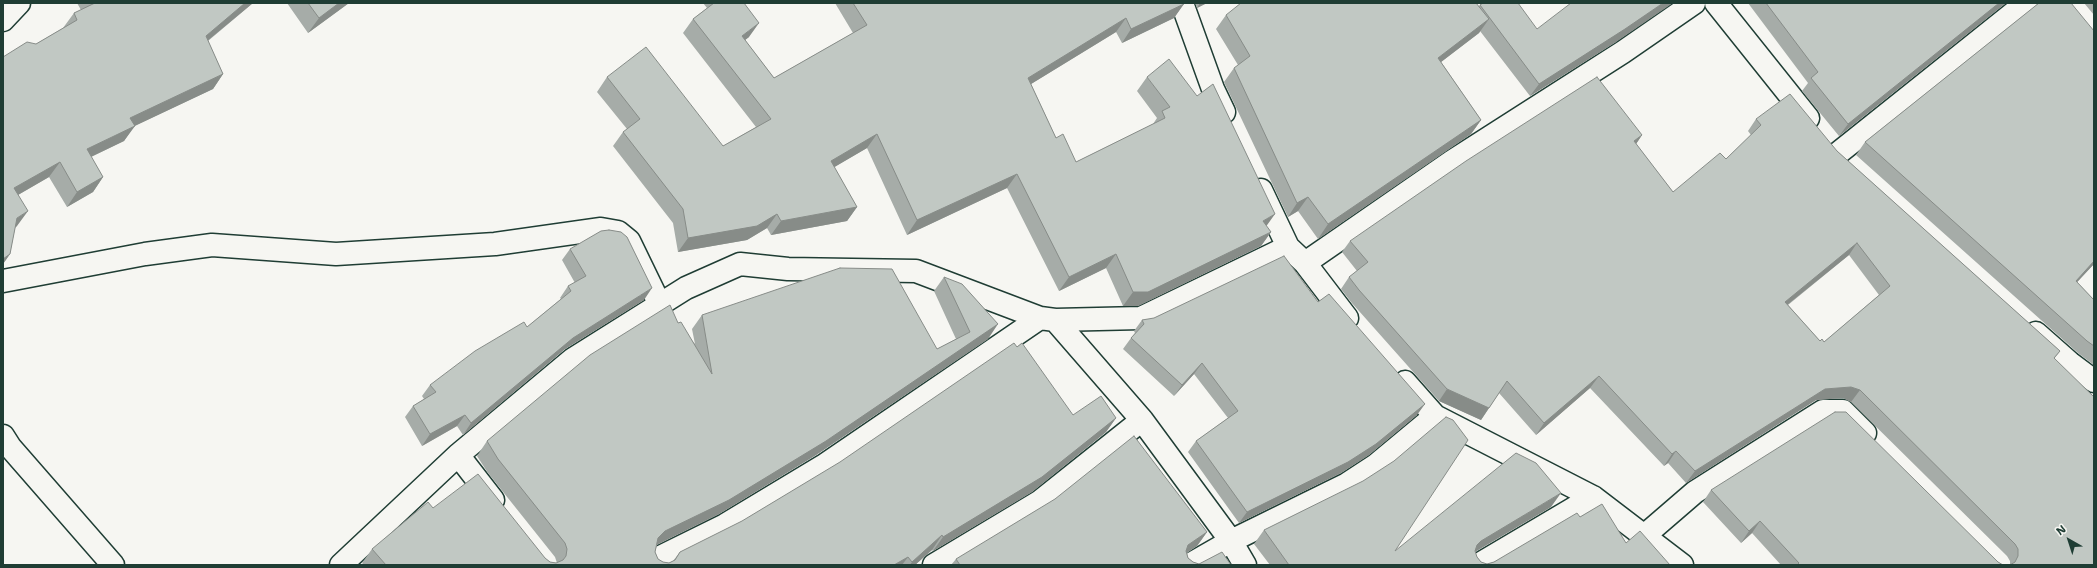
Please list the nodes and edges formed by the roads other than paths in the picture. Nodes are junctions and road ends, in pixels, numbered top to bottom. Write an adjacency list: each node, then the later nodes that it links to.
1 (19, 3): 6 (street)
2 (1182, 3): 7 (street)
3 (1694, 3): 12 (street)
4 (1716, 3): 8 (street)
5 (2026, 3): 8 (street)
6 (3, 20)
7 (1234, 132)
8 (1837, 154): 9 (street)
9 (1854, 170)
10 (1254, 175): 11 (street)
11 (1288, 247): 12 (street); 15 (street)
12 (1305, 263): 17 (street)
13 (3, 281): 14 (street)
14 (660, 305): 15 (street); 24 (street)
15 (1048, 319): 21 (street); 31 (street)
16 (2023, 321): 19 (street)
17 (1362, 334)
18 (1393, 369): 20 (street)
19 (2094, 381)
20 (1435, 416): 25 (street); 28 (street)
21 (1142, 420): 28 (street); 32 (street)
22 (5, 446): 29 (street)
23 (1882, 450): 27 (street)
24 (458, 455): 26 (street); 30 (street)
25 (1593, 497): 27 (street); 35 (street)
26 (506, 516)
27 (1644, 536): 36 (street)
28 (1231, 541): 33 (street); 34 (street)
29 (112, 565)
30 (341, 565)
31 (657, 565)
32 (934, 565)
33 (1189, 565)
34 (1245, 565)
35 (1478, 565)
36 (1682, 565)

